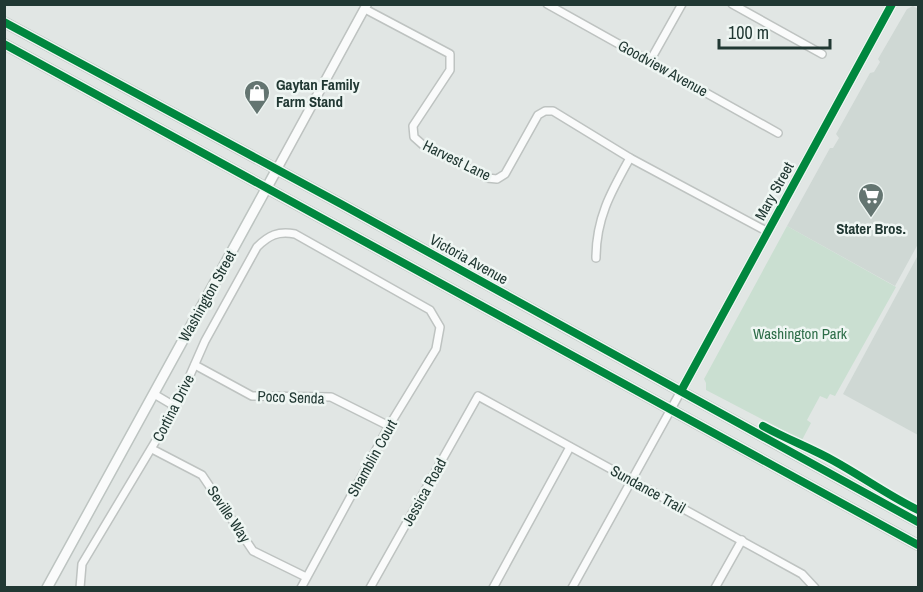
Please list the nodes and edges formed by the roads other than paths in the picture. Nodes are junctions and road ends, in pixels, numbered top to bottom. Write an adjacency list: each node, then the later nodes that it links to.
1 (548, 4): 9 (street, Goodview Avenue)
2 (682, 4): 9 (street)
3 (732, 4): 8 (street)
4 (892, 4): 14 (street, Mary Street)
5 (366, 7): 11 (street, Harvest Lane); 12 (street, Washington Street)
6 (4, 22): 12 (main road, Victoria Avenue)
7 (4, 44): 13 (main road)
8 (822, 54)
9 (650, 61): 10 (street, Goodview Avenue)
10 (778, 133)
11 (630, 158): 14 (street, Harvest Lane); 16 (street)
12 (277, 169): 13 (main road, Washington Street); 18 (main road, Victoria Avenue)
13 (267, 188): 19 (main road, Washington Street); 22 (main road)
14 (768, 232): 18 (street, Mary Street)
15 (275, 233): 17 (street, Cortina Drive); 23 (street, Shamblin Court)
16 (596, 258)
17 (195, 365): 21 (street, Cortina Drive); 23 (street, Poco Senda)
18 (681, 391): 22 (street, Mary Street); 27 (main road, Victoria Avenue)
19 (154, 394): 21 (street); 31 (main road, Washington Street)
20 (478, 396): 24 (street, Sundance Trail); 34 (street, Jessica Road)
21 (177, 407): 25 (street, Cortina Drive)
22 (670, 410): 26 (street, Mary Street); 29 (main road)
23 (389, 426): 30 (street, Shamblin Court)
24 (570, 447): 26 (street, Sundance Trail); 35 (street)
25 (152, 449): 30 (street, Seville Way); 32 (street, Cortina Drive)
26 (630, 479): 28 (street, Sundance Trail); 36 (street, Mary Street)
27 (918, 522)
28 (742, 540): 37 (street); 38 (street, Sundance Trail)
29 (918, 545)
30 (306, 578): 33 (street, Shamblin Court)
31 (47, 588)
32 (80, 588)
33 (301, 588)
34 (370, 588)
35 (493, 588)
36 (572, 588)
37 (715, 588)
38 (815, 588)

